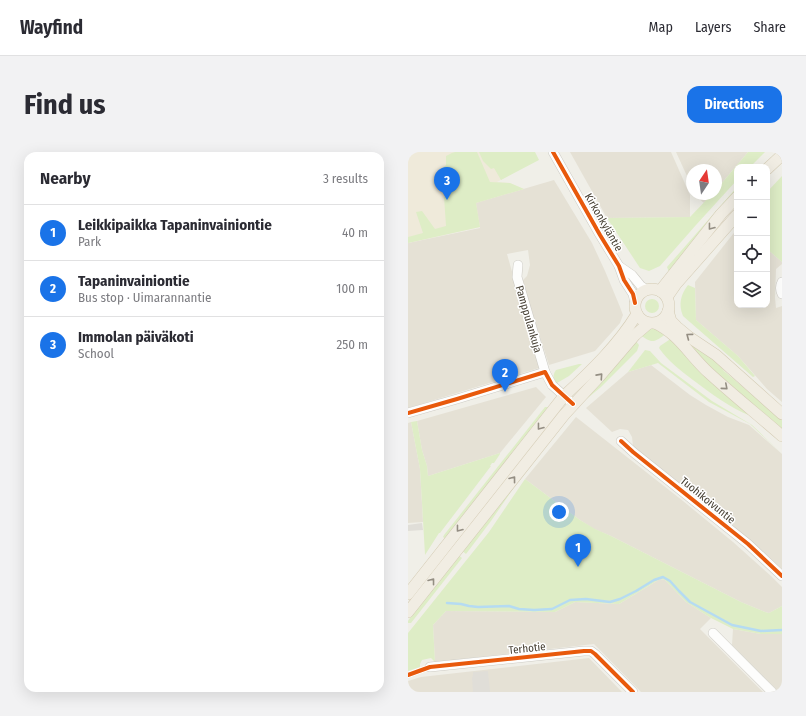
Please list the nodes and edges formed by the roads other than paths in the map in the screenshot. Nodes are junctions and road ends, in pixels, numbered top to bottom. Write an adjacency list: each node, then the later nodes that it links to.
1 (553, 152): 8 (street, Kirkonkyläntie)
2 (779, 158): 3 (main road); 4 (main road)
3 (770, 166)
4 (770, 172)
5 (734, 200): 11 (main road, one-way to 11)
6 (734, 218): 11 (main road)
7 (518, 265): 16 (street, Pamppulankuja)
8 (619, 266): 10 (street, Kirkonkyläntie); 13 (street, Kirkonkyläntie)
9 (782, 282): 12 (street)
10 (647, 290): 11 (main road); 13 (main road)
11 (663, 294): 14 (main road)
12 (782, 294)
13 (636, 308): 15 (main road); 17 (main road)
14 (668, 311): 15 (main road); 20 (main road, one-way to 14)
15 (652, 323): 18 (main road, one-way to 15); 21 (main road, one-way to 21)
16 (545, 372): 17 (street, Pamppulankuja); 19 (street)
17 (564, 396): 18 (street, Pamppulankuja); 24 (main road, one-way to 24)
18 (573, 404): 25 (main road, one-way to 18)
19 (408, 413)
20 (782, 414)
21 (782, 436)
22 (621, 441): 23 (street, Tuohikoivuntie)
23 (782, 576)
24 (408, 594)
25 (408, 612)
26 (713, 633): 29 (street)
27 (430, 667): 28 (street, Terhotie)
28 (633, 692)
29 (772, 692)

